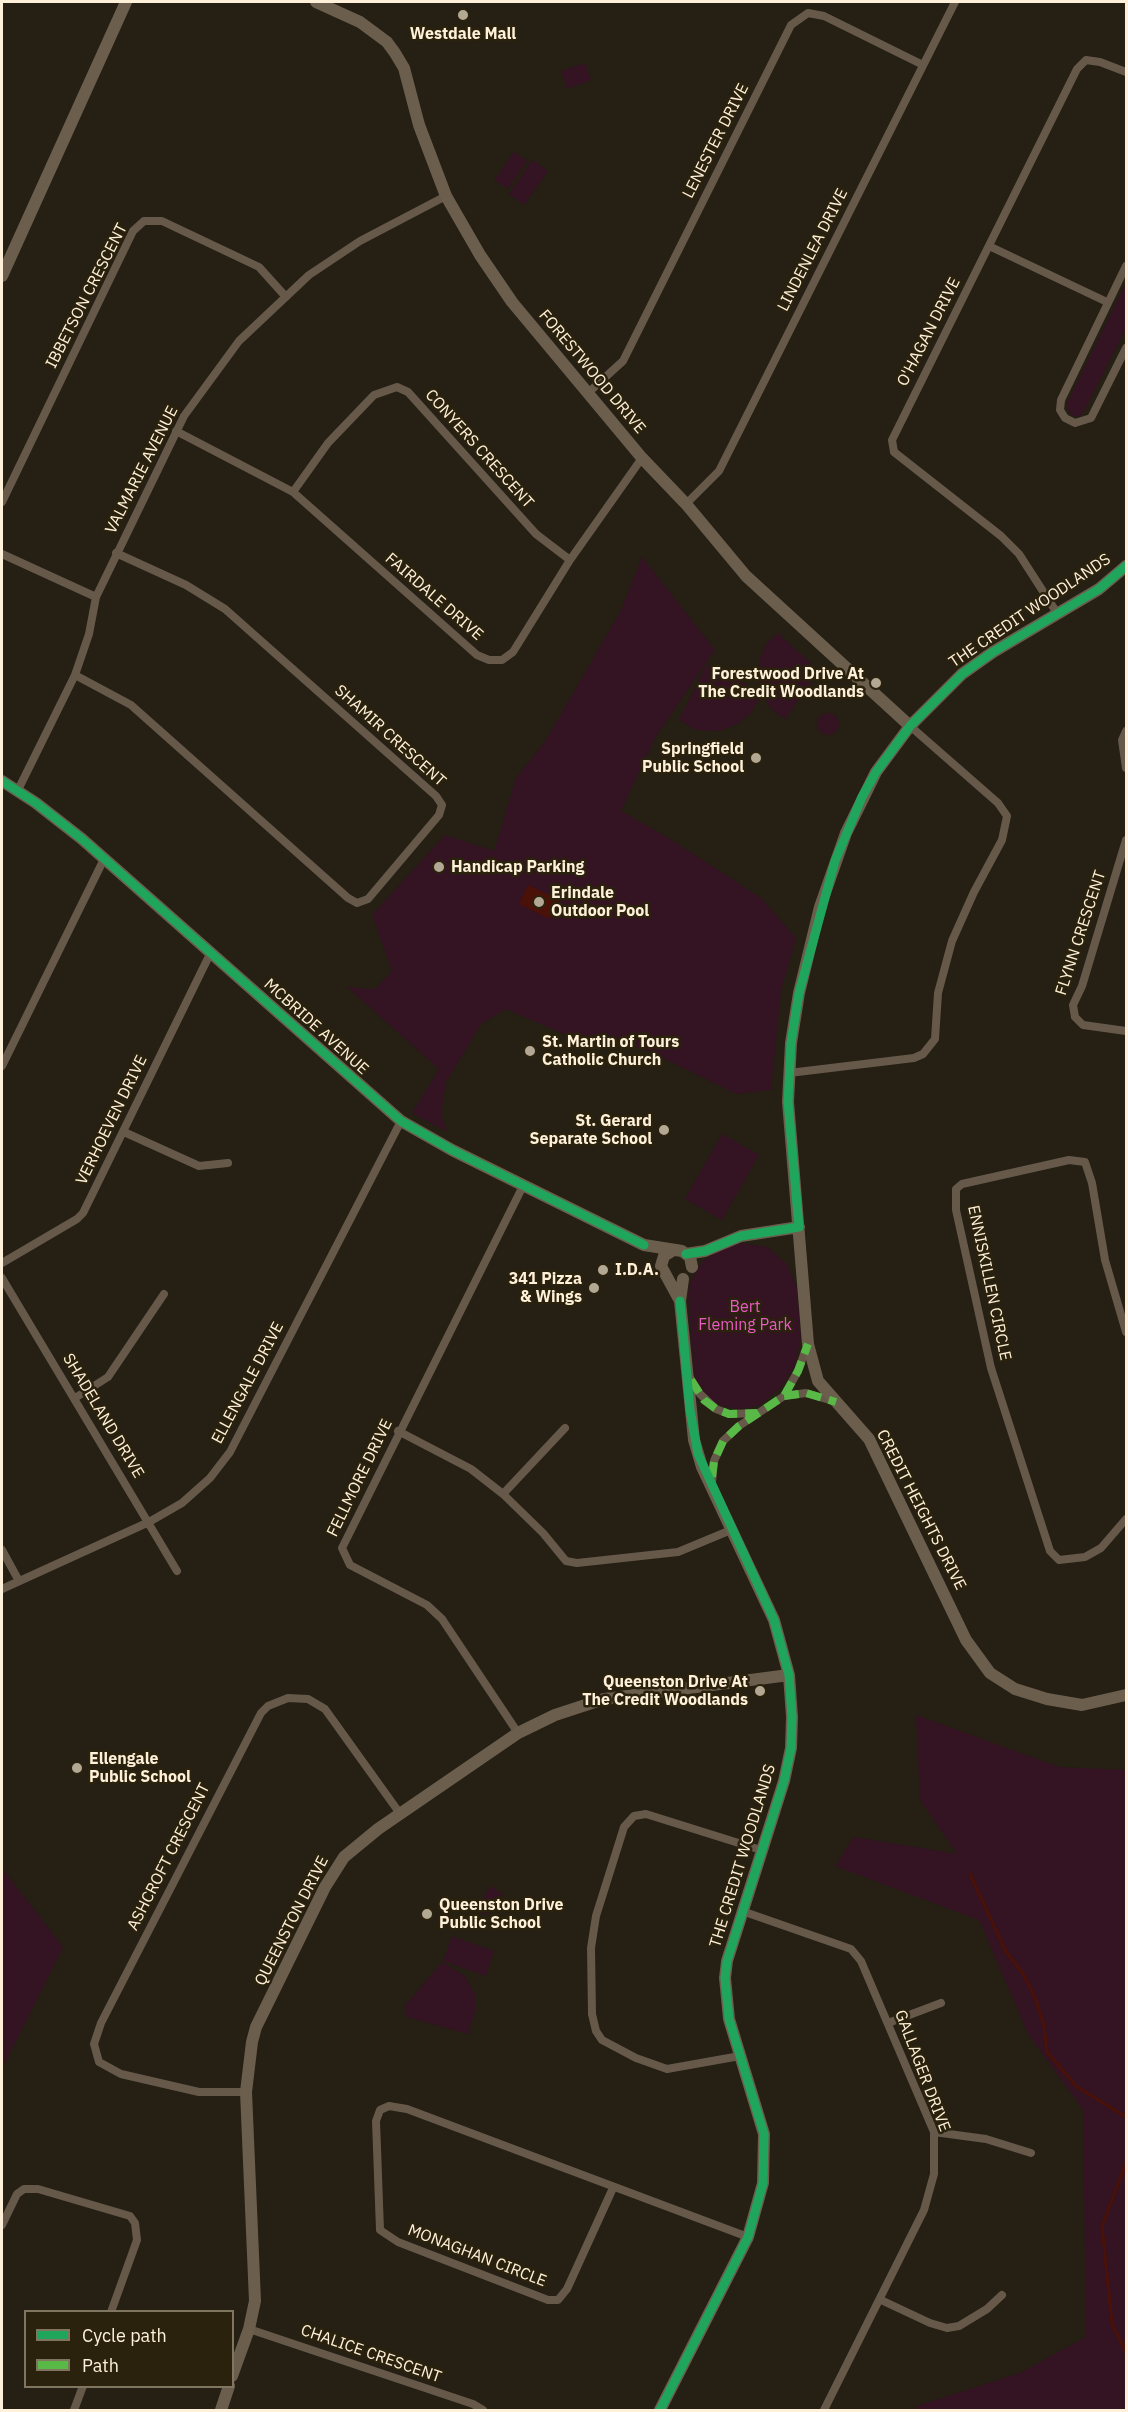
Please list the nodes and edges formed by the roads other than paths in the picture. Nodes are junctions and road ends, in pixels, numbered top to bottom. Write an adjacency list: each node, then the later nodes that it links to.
1 (126, 2): 9 (street)
2 (316, 2): 6 (street, FORESTWOOD DRIVE)
3 (955, 2): 4 (street, LINDENLEA DRIVE)
4 (923, 65): 13 (street, LENESTER DRIVE); 18 (street, LINDENLEA DRIVE)
5 (1126, 72): 7 (street, O'HAGAN DRIVE)
6 (446, 196): 10 (street, VALMARIE AVENUE); 13 (street, FORESTWOOD DRIVE)
7 (989, 246): 11 (street); 24 (street, O'HAGAN DRIVE)
8 (1126, 266): 11 (street)
9 (2, 276)
10 (286, 297): 14 (street, VALMARIE AVENUE); 17 (street, IBBETSON CRESCENT)
11 (1107, 302): 12 (street)
12 (1126, 348)
13 (589, 392): 15 (street, FORESTWOOD DRIVE)
14 (176, 431): 16 (street, FAIRDALE DRIVE); 19 (street, VALMARIE AVENUE)
15 (642, 458): 18 (street, FORESTWOOD DRIVE); 21 (street, FAIRDALE DRIVE)
16 (293, 492): 21 (street, FAIRDALE DRIVE); 21 (street, CONYERS CRESCENT)
17 (2, 502)
18 (686, 504): 26 (street, FORESTWOOD DRIVE)
19 (116, 553): 23 (street, VALMARIE AVENUE); 25 (street, SHAMIR CRESCENT)
20 (2, 554): 23 (street)
21 (570, 560)
22 (1126, 567): 24 (street, THE CREDIT WOODLANDS)
23 (96, 597): 25 (street, VALMARIE AVENUE)
24 (1057, 613): 26 (street, THE CREDIT WOODLANDS)
25 (75, 675): 30 (street, VALMARIE AVENUE)
26 (910, 726): 36 (street, THE CREDIT WOODLANDS); 36 (street)
27 (1126, 731): 28 (street)
28 (1126, 768)
29 (2, 781): 30 (street, MCBRIDE AVENUE)
30 (18, 790): 32 (street, MCBRIDE AVENUE)
31 (1126, 840): 34 (street, FLYNN CRESCENT)
32 (104, 859): 33 (street, MCBRIDE AVENUE); 35 (street)
33 (210, 954): 37 (street, MCBRIDE AVENUE); 38 (street, VERHOEVEN DRIVE)
34 (1126, 1030)
35 (2, 1066)
36 (789, 1073): 41 (street, THE CREDIT WOODLANDS)
37 (401, 1121): 40 (street, MCBRIDE AVENUE); 66 (street, ELLENGALE DRIVE)
38 (124, 1131): 39 (street); 46 (street, VERHOEVEN DRIVE)
39 (228, 1163)
40 (523, 1186): 42 (street, MCBRIDE AVENUE); 63 (street, FELLMORE DRIVE)
41 (799, 1227): 44 (street); 56 (street, CREDIT HEIGHTS DRIVE)
42 (644, 1245): 43 (street, MCBRIDE AVENUE); 47 (street, MCBRIDE AVENUE)
43 (672, 1251): 45 (street); 47 (street)
44 (705, 1251): 45 (street); 48 (street)
45 (686, 1254): 48 (street)
46 (2, 1263)
47 (662, 1266): 50 (street)
48 (692, 1267): 51 (street)
49 (2, 1278): 59 (street, SHADELAND DRIVE)
50 (668, 1278): 51 (street); 53 (street, THE CREDIT WOODLANDS)
51 (683, 1279): 53 (street, THE CREDIT WOODLANDS)
52 (164, 1294): 59 (street)
53 (680, 1301): 57 (street, THE CREDIT WOODLANDS)
54 (1124, 1315): 55 (street, ENNISKILLEN CIRCLE); 67 (street, ENNISKILLEN CIRCLE)
55 (1126, 1332)
56 (808, 1344): 58 (street); 60 (street, CREDIT HEIGHTS DRIVE)
57 (687, 1371): 61 (street); 64 (street, THE CREDIT WOODLANDS)
58 (783, 1396): 60 (street); 61 (street)
59 (75, 1398): 66 (street, SHADELAND DRIVE)
60 (836, 1402): 74 (street, CREDIT HEIGHTS DRIVE)
61 (760, 1413): 64 (street)
62 (565, 1428): 65 (street)
63 (399, 1431): 65 (street); 75 (street, FELLMORE DRIVE)
64 (712, 1486): 68 (street, THE CREDIT WOODLANDS)
65 (503, 1494): 68 (street)
66 (149, 1522): 70 (street, SHADELAND DRIVE); 71 (street, ELLENGALE DRIVE)
67 (1126, 1522)
68 (731, 1530): 73 (street, THE CREDIT WOODLANDS)
69 (2, 1551): 71 (street)
70 (177, 1572)
71 (19, 1581): 72 (street, ELLENGALE DRIVE)
72 (2, 1589)
73 (789, 1676): 75 (street, QUEENSTON DRIVE); 77 (street, THE CREDIT WOODLANDS)
74 (1126, 1695)
75 (518, 1733): 76 (street, QUEENSTON DRIVE)
76 (401, 1815): 82 (street, QUEENSTON DRIVE); 82 (street, ASHCROFT CRESCENT)
77 (761, 1850): 78 (street, THE CREDIT WOODLANDS); 81 (street)
78 (742, 1911): 80 (street, GALLAGER DRIVE); 81 (street, THE CREDIT WOODLANDS)
79 (941, 2003): 80 (street)
80 (888, 2023): 83 (street, GALLAGER DRIVE)
81 (740, 2056): 87 (street, THE CREDIT WOODLANDS)
82 (246, 2092): 91 (street, QUEENSTON DRIVE)
83 (934, 2132): 84 (street); 89 (street, GALLAGER DRIVE)
84 (1031, 2153)
85 (612, 2188): 85 (street, MONAGHAN CIRCLE); 87 (street, MONAGHAN CIRCLE)
86 (2, 2225): 90 (street)
87 (748, 2237): 98 (street, THE CREDIT WOODLANDS)
88 (1002, 2295): 89 (street)
89 (881, 2300): 99 (street, GALLAGER DRIVE)
90 (112, 2310)
91 (249, 2329): 92 (street, QUEENSTON DRIVE); 97 (street, CHALICE CRESCENT)
92 (234, 2370)
93 (82, 2388): 95 (street)
94 (228, 2388): 96 (street)
95 (74, 2410)
96 (221, 2410)
97 (483, 2410)
98 (660, 2410)
99 (824, 2410)

